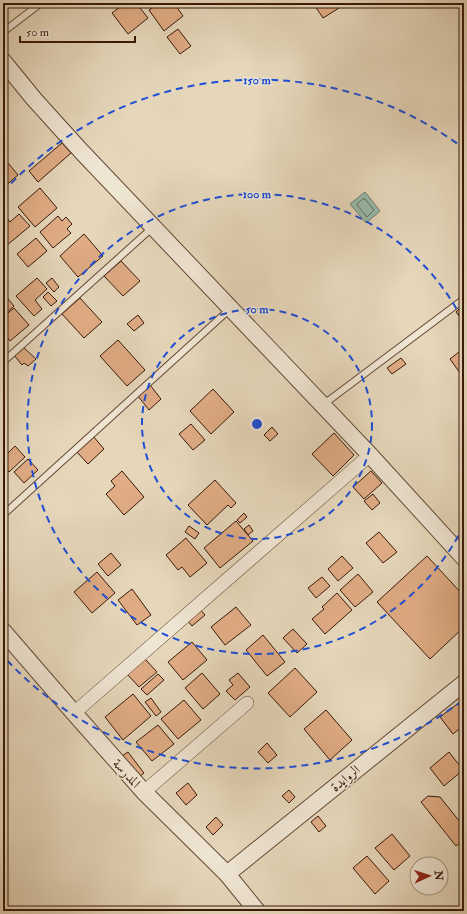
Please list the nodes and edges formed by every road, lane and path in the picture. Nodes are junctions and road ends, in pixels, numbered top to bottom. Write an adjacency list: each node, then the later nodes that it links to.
1 (42, 3): 2 (lane)
2 (3, 32)
3 (3, 61): 4 (street)
4 (153, 227): 6 (street); 7 (lane)
5 (464, 299): 8 (lane)
6 (230, 309): 8 (street); 10 (lane)
7 (3, 362)
8 (322, 405): 9 (street)
9 (370, 455): 11 (street); 15 (street)
10 (3, 515)
11 (464, 558)
12 (3, 631): 15 (street, المدرسة)
13 (464, 682): 17 (street, الروايدة)
14 (247, 703): 16 (street)
15 (74, 714): 16 (street, المدرسة)
16 (144, 792): 17 (street, المدرسة)
17 (226, 874): 18 (street, المدرسة)
18 (257, 911)

